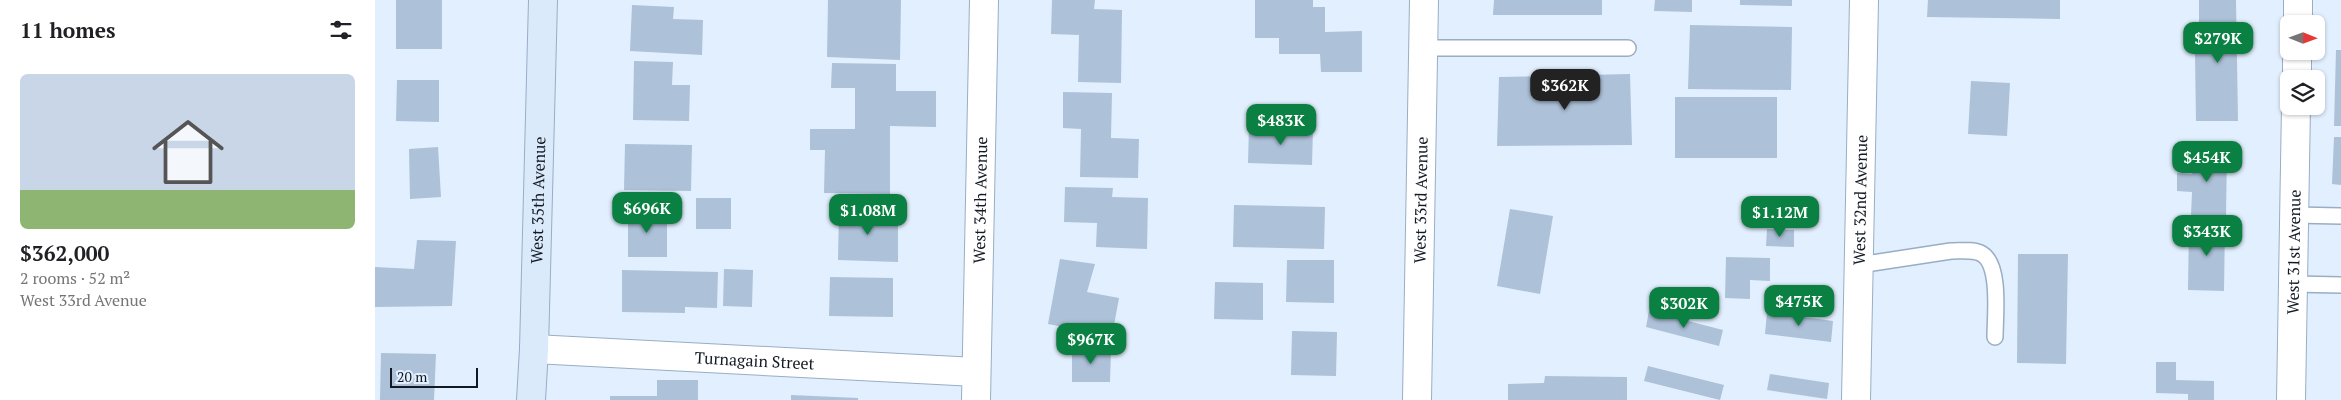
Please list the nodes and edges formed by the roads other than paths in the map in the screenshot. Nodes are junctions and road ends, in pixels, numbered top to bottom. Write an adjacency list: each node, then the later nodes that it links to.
1 (543, 0): 16 (street, West 35th Avenue)
2 (984, 0): 17 (street, West 34th Avenue)
3 (1425, 0): 7 (street, West 33rd Avenue)
4 (1864, 0): 12 (street, West 32nd Avenue)
5 (2298, 0): 6 (street)
6 (2298, 15)
7 (1424, 48): 8 (lane); 20 (street, West 33rd Avenue)
8 (1628, 48)
9 (2296, 115): 10 (street, West 31st Avenue)
10 (2294, 214): 11 (lane); 13 (street, West 31st Avenue)
11 (2341, 216)
12 (1859, 265): 15 (lane); 21 (street, West 32nd Avenue)
13 (2293, 284): 14 (lane); 22 (street, West 31st Avenue)
14 (2341, 285)
15 (1995, 337)
16 (534, 349): 17 (street, Turnagain Street); 18 (street, West 35th Avenue)
17 (976, 372): 19 (street, West 34th Avenue)
18 (531, 400)
19 (976, 400)
20 (1417, 400)
21 (1856, 400)
22 (2291, 400)

